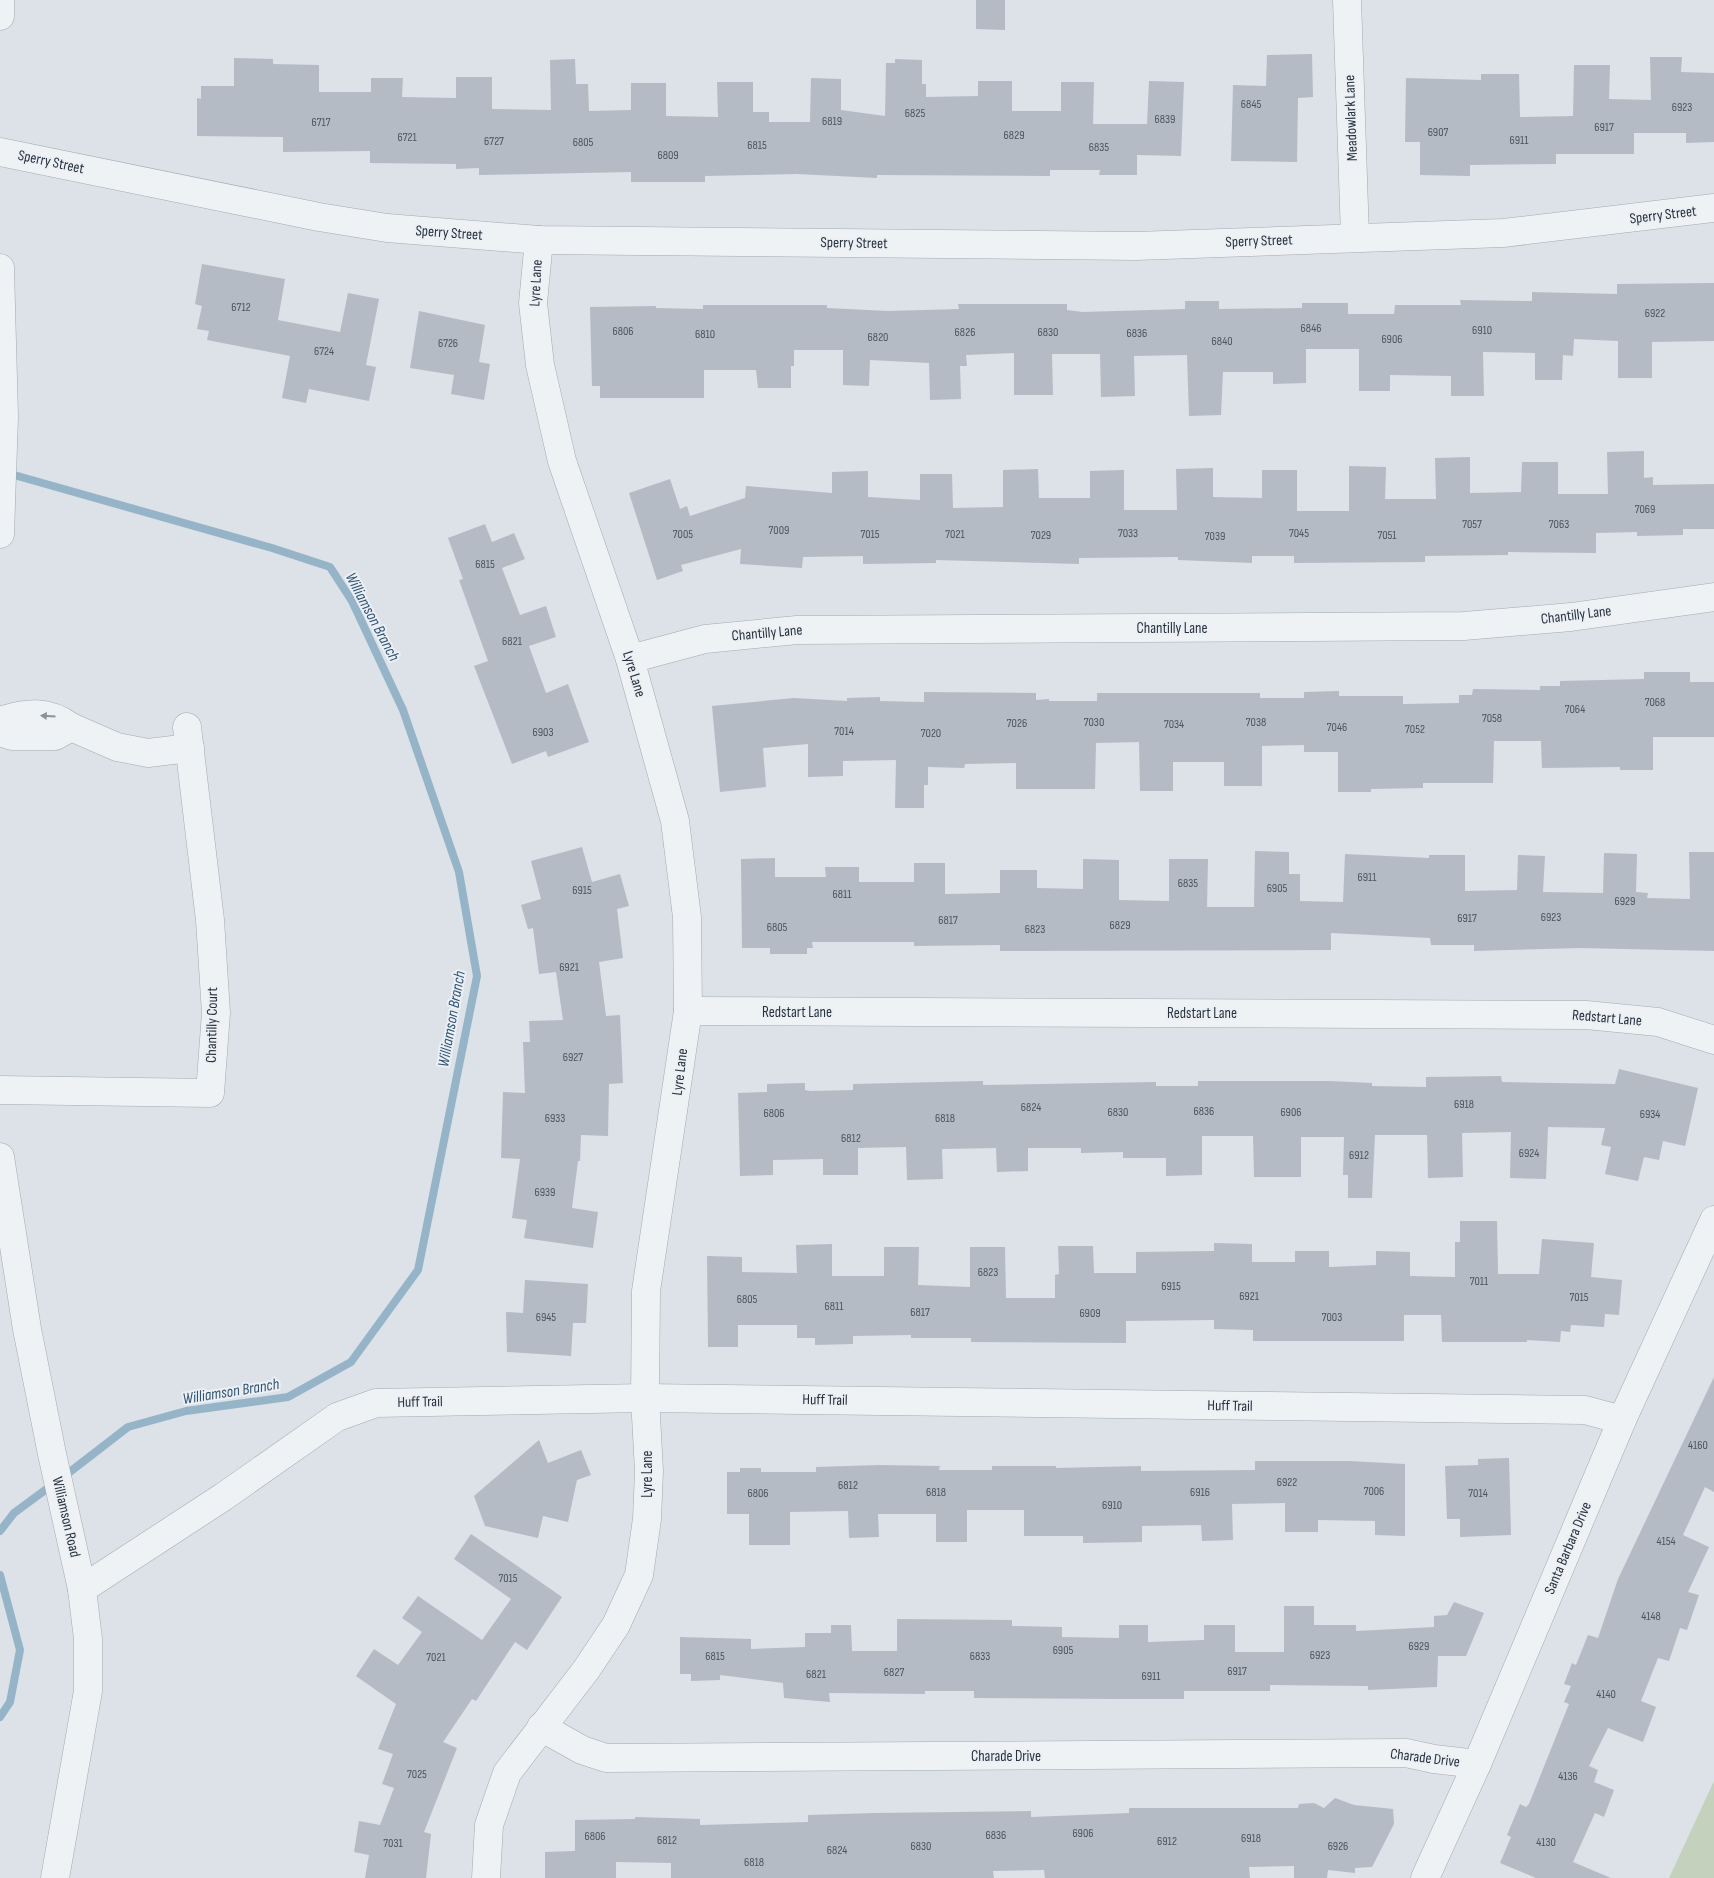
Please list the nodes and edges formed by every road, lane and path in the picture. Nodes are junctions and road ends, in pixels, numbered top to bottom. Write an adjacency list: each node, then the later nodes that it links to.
1 (0, 0): 3 (street)
2 (1347, 0): 6 (street, Meadowlark Lane)
3 (0, 16)
4 (0, 152): 7 (street, Sperry Street)
5 (1714, 208): 6 (street, Sperry Street)
6 (1355, 237): 7 (street, Sperry Street)
7 (539, 240): 11 (street, Lyre Lane)
8 (0, 268): 9 (street)
9 (0, 534)
10 (1714, 597): 11 (street, Chantilly Lane)
11 (630, 659): 15 (street, Lyre Lane)
12 (0, 721): 13 (street, Chantilly Court, one-way to 12)
13 (71, 727): 14 (street); 17 (street, Chantilly Court)
14 (0, 732)
15 (688, 1012): 16 (street, Redstart Lane); 20 (street, Lyre Lane)
16 (1714, 1040)
17 (0, 1090)
18 (0, 1156): 22 (street, Williamson Road)
19 (1714, 1220): 21 (street, Santa Barbara Drive)
20 (644, 1398): 21 (street, Huff Trail); 22 (street, Huff Trail); 23 (street, Lyre Lane)
21 (1622, 1420): 24 (street, Santa Barbara Drive)
22 (82, 1589): 25 (street, Williamson Road)
23 (541, 1727): 24 (street, Charade Drive); 26 (street, Lyre Lane)
24 (1477, 1764): 27 (street, Santa Barbara Drive)
25 (55, 1878)
26 (486, 1878)
27 (1425, 1878)

